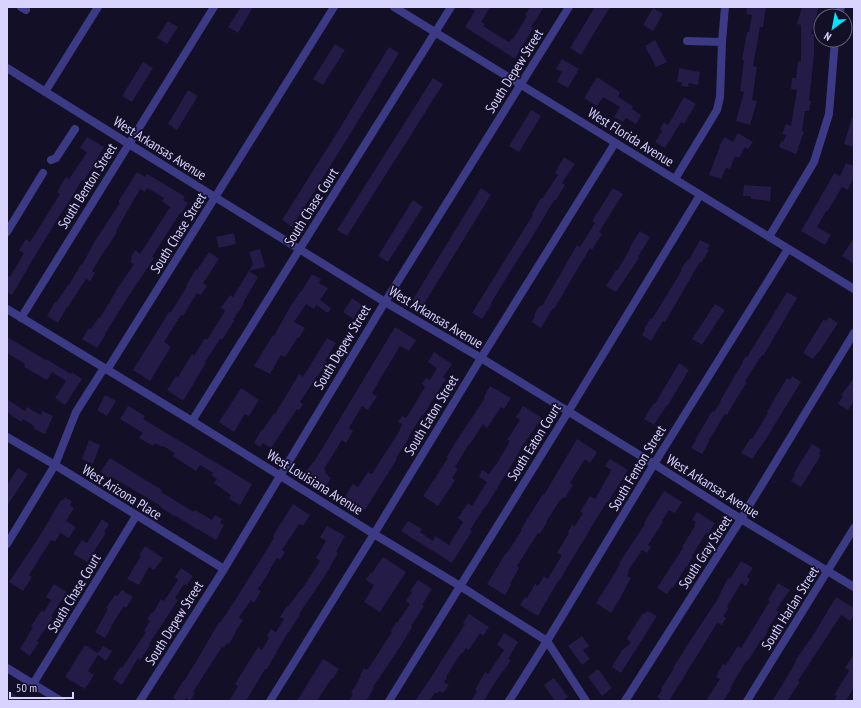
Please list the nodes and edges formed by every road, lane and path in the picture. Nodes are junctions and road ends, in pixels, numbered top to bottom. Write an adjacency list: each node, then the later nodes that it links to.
1 (98, 7): 14 (street)
2 (214, 7): 17 (street, South Benton Street)
3 (334, 7): 22 (street, South Chase Street)
4 (394, 7): 8 (street, West Florida Avenue)
5 (451, 7): 8 (street, South Chase Court)
6 (569, 7): 13 (street, South Depew Street)
7 (725, 7): 10 (street)
8 (436, 32): 13 (street, West Florida Avenue); 26 (street, South Chase Court)
9 (687, 41): 10 (street)
10 (722, 42): 20 (street)
11 (834, 48): 24 (street)
12 (7, 68): 14 (street, West Arkansas Avenue)
13 (521, 85): 16 (street, West Florida Avenue); 28 (street, South Depew Street)
14 (45, 92): 17 (street, West Arkansas Avenue)
15 (75, 129): 18 (street)
16 (615, 143): 20 (street, West Florida Avenue); 32 (street, South Eaton Street)
17 (129, 144): 22 (street, West Arkansas Avenue); 30 (street, South Benton Street)
18 (51, 160)
19 (43, 173): 23 (street)
20 (675, 179): 21 (street, West Florida Avenue)
21 (700, 195): 24 (street, West Florida Avenue); 34 (street, South Eaton Court)
22 (215, 197): 26 (street, West Arkansas Avenue); 33 (street, South Chase Street)
23 (7, 232)
24 (769, 237): 25 (street, West Florida Avenue)
25 (788, 249): 27 (street, West Florida Avenue); 37 (street, South Fenton Street)
26 (299, 250): 28 (street, West Arkansas Avenue); 35 (street, South Chase Court)
27 (854, 289)
28 (385, 302): 32 (street, West Arkansas Avenue); 39 (street, South Depew Street)
29 (7, 309): 30 (street, West Louisiana Avenue)
30 (21, 318): 33 (street, West Louisiana Avenue)
31 (854, 333): 41 (street, South Gray Street)
32 (481, 358): 34 (street, West Arkansas Avenue); 43 (street, South Eaton Street)
33 (106, 369): 35 (street, West Louisiana Avenue); 38 (street, South Chase Street)
34 (568, 412): 37 (street, West Arkansas Avenue); 47 (street, South Eaton Court)
35 (192, 421): 39 (street, West Louisiana Avenue)
36 (7, 437): 38 (street, West Arizona Place)
37 (654, 464): 41 (street, West Arkansas Avenue); 49 (street, South Fenton Street)
38 (55, 465): 40 (street, West Arizona Place); 44 (street, South Chase Street)
39 (280, 476): 43 (street, West Louisiana Avenue); 45 (street, South Depew Street)
40 (136, 516): 45 (street, West Arizona Place); 51 (street, South Chase Court)
41 (741, 519): 46 (street, West Arkansas Avenue); 58 (street, South Gray Street)
42 (854, 528): 46 (street, South Harlan Street)
43 (374, 534): 47 (street, West Louisiana Avenue); 54 (street, South Eaton Street)
44 (7, 544)
45 (224, 569): 53 (street, South Depew Street)
46 (828, 570): 48 (street, West Arkansas Avenue); 59 (street, South Harlan Street)
47 (460, 586): 49 (street, West Louisiana Avenue); 55 (street, South Eaton Court)
48 (854, 587)
49 (547, 641): 56 (street, South Fenton Street); 57 (street, West Louisiana Avenue)
50 (7, 668): 51 (street)
51 (33, 684): 52 (street)
52 (61, 701)
53 (140, 701)
54 (270, 701)
55 (389, 701)
56 (509, 701)
57 (586, 701)
58 (625, 701)
59 (747, 701)

